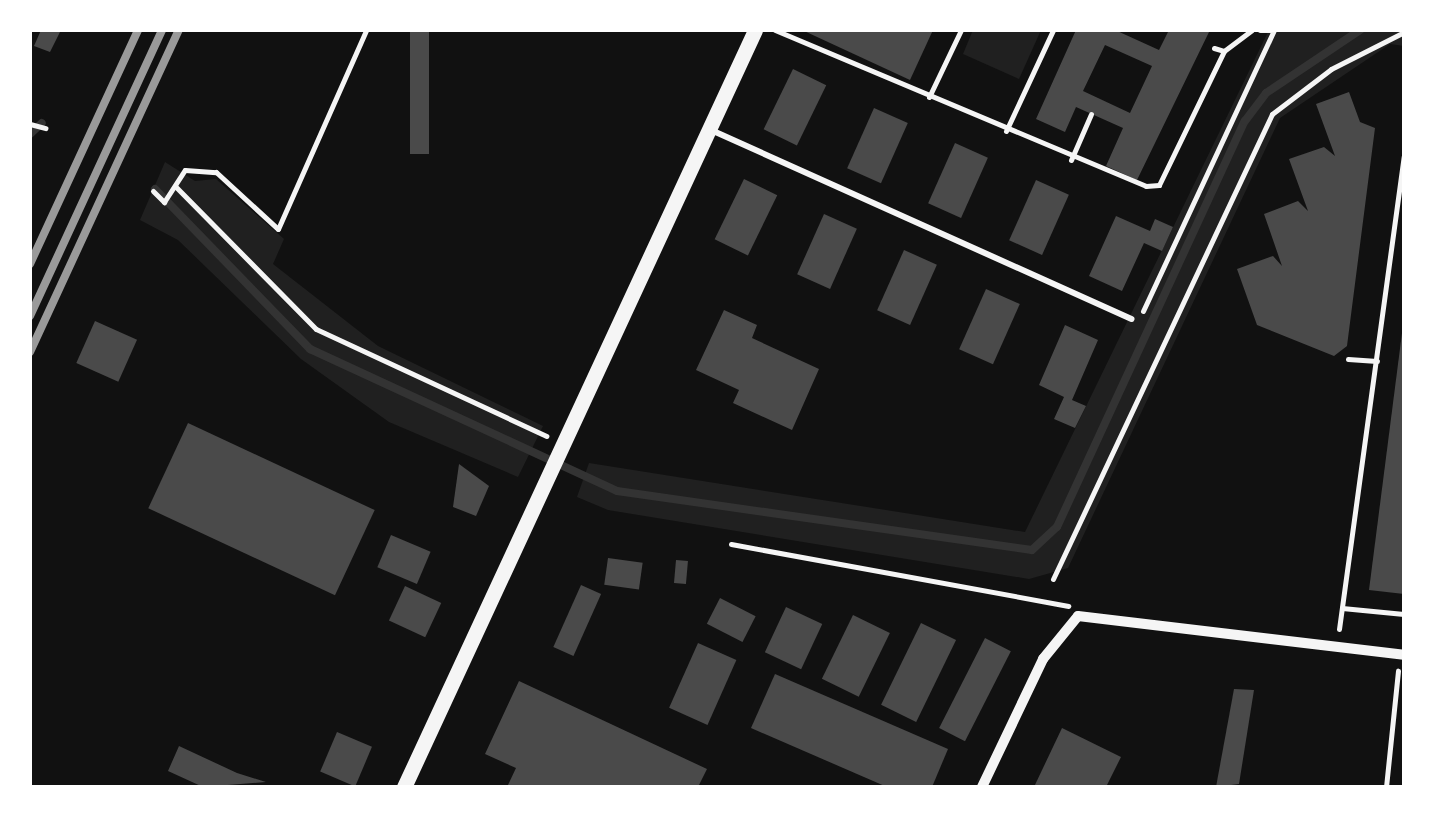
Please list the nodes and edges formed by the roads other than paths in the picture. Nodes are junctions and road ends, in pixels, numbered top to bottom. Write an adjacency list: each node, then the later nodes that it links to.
1 (754, 30): 2 (street)
2 (710, 130): 3 (lane); 5 (street)
3 (1132, 319)
4 (1402, 654): 6 (street)
5 (404, 787)
6 (982, 787)

